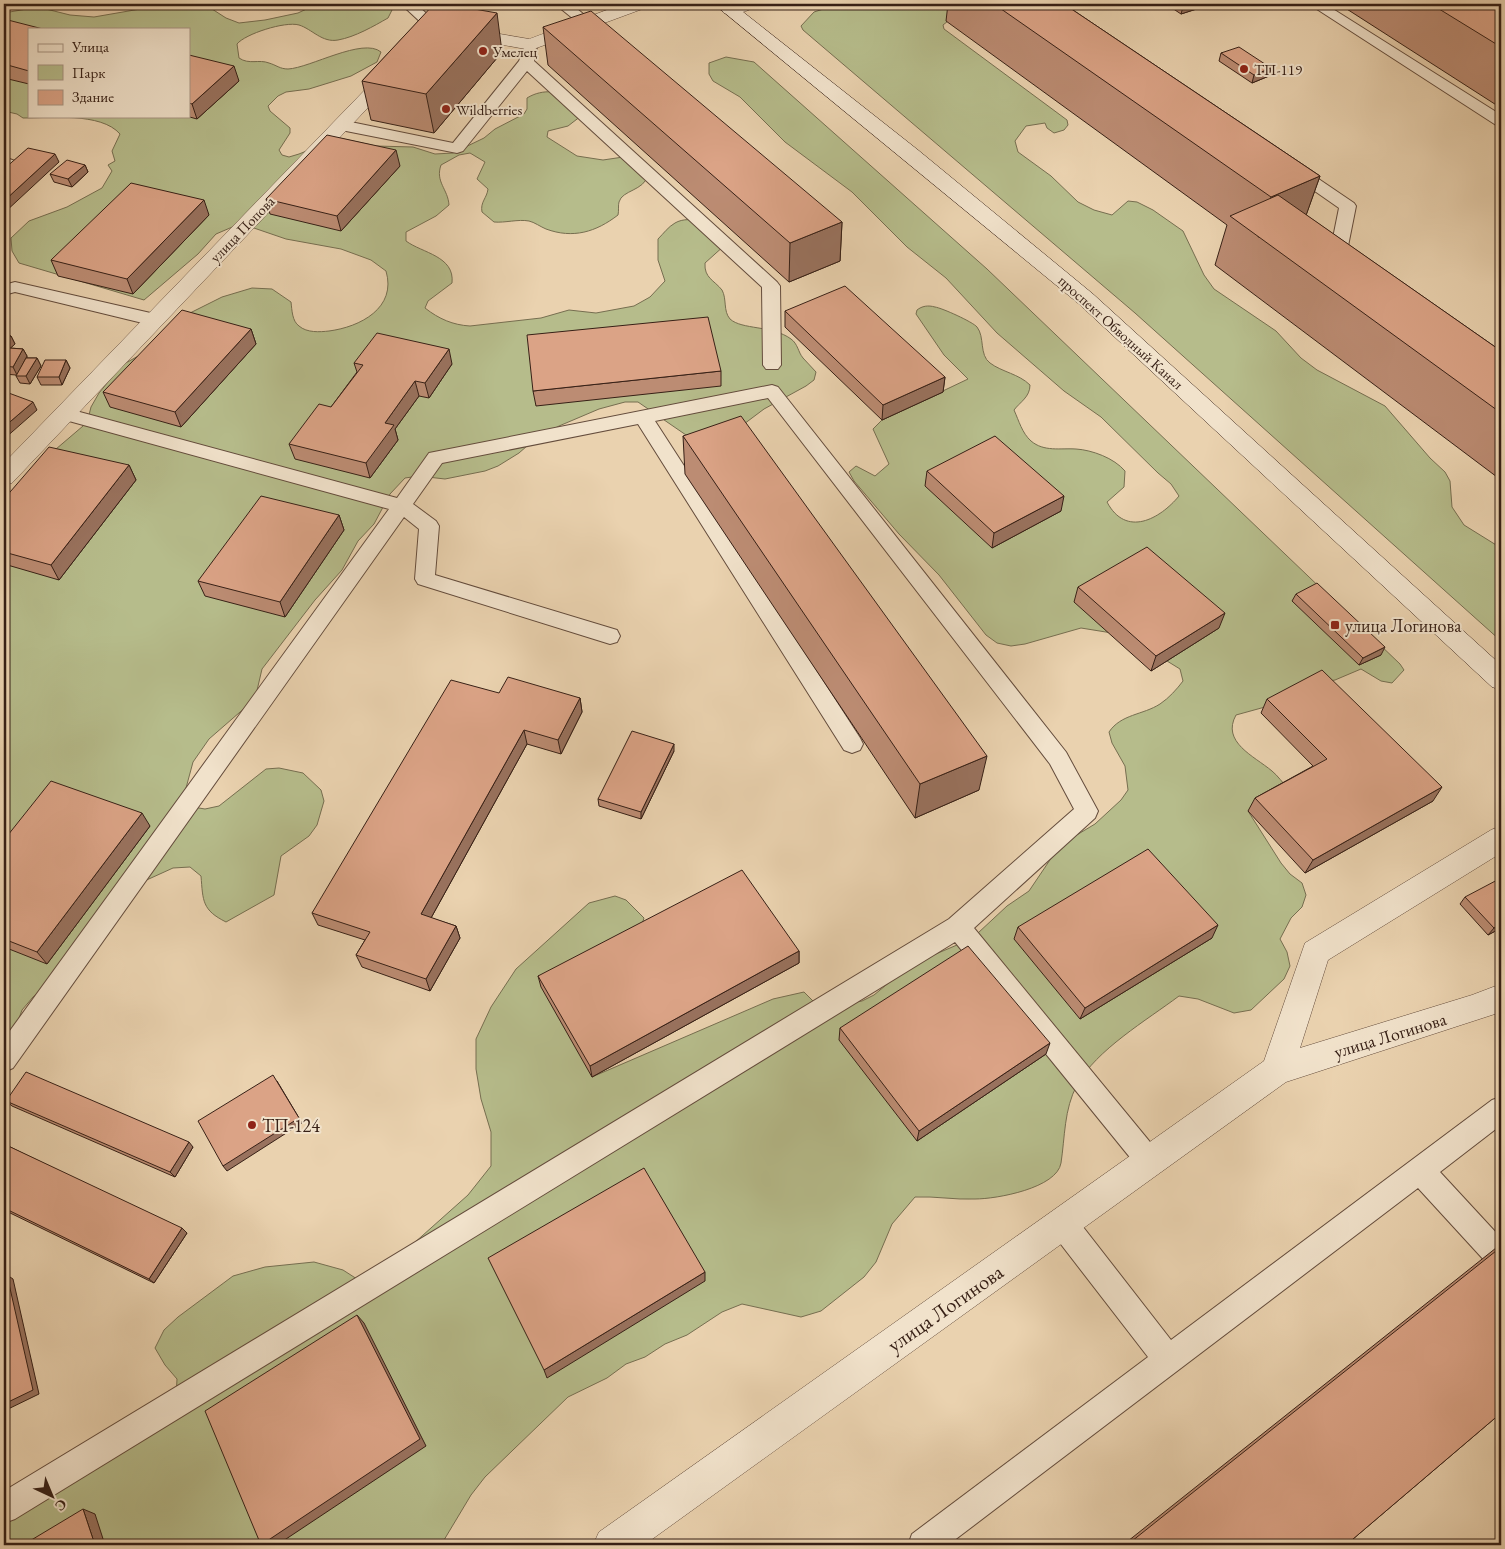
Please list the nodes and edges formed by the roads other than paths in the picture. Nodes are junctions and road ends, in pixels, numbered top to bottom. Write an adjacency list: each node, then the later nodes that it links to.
1 (408, 4): 7 (lane)
2 (562, 4): 6 (lane)
3 (640, 4): 6 (street)
4 (1316, 4): 11 (lane)
5 (734, 6): 25 (street, проспект Обводный Канал)
6 (586, 22): 9 (street)
7 (434, 27): 8 (street); 9 (street)
8 (421, 42)
9 (529, 54): 12 (lane); 19 (lane)
10 (401, 63): 12 (street, улица Попова)
11 (1501, 122)
12 (341, 125): 18 (street, улица Попова)
13 (4, 162): 15 (lane)
14 (1282, 162): 16 (lane)
15 (4, 168)
16 (1371, 271)
17 (4, 290): 18 (lane)
18 (155, 320): 20 (street, улица Попова)
19 (772, 366)
20 (65, 414): 22 (street, улица Попова); 23 (lane)
21 (642, 417): 23 (lane); 26 (lane); 28 (lane)
22 (4, 477)
23 (402, 506): 24 (lane); 30 (lane)
24 (610, 636)
25 (1501, 680)
26 (852, 744)
27 (1501, 838): 31 (street)
28 (958, 927): 33 (lane); 38 (lane)
29 (1501, 998): 31 (street, улица Логинова)
30 (4, 1060)
31 (1277, 1070): 33 (street, улица Логинова)
32 (1501, 1109): 34 (lane)
33 (1150, 1162): 35 (street, улица Логинова)
34 (1420, 1170): 36 (lane); 37 (lane)
35 (1063, 1224): 37 (lane); 39 (street, улица Логинова)
36 (1494, 1250)
37 (1168, 1360): 40 (lane)
38 (4, 1508)
39 (612, 1545)
40 (923, 1545)

